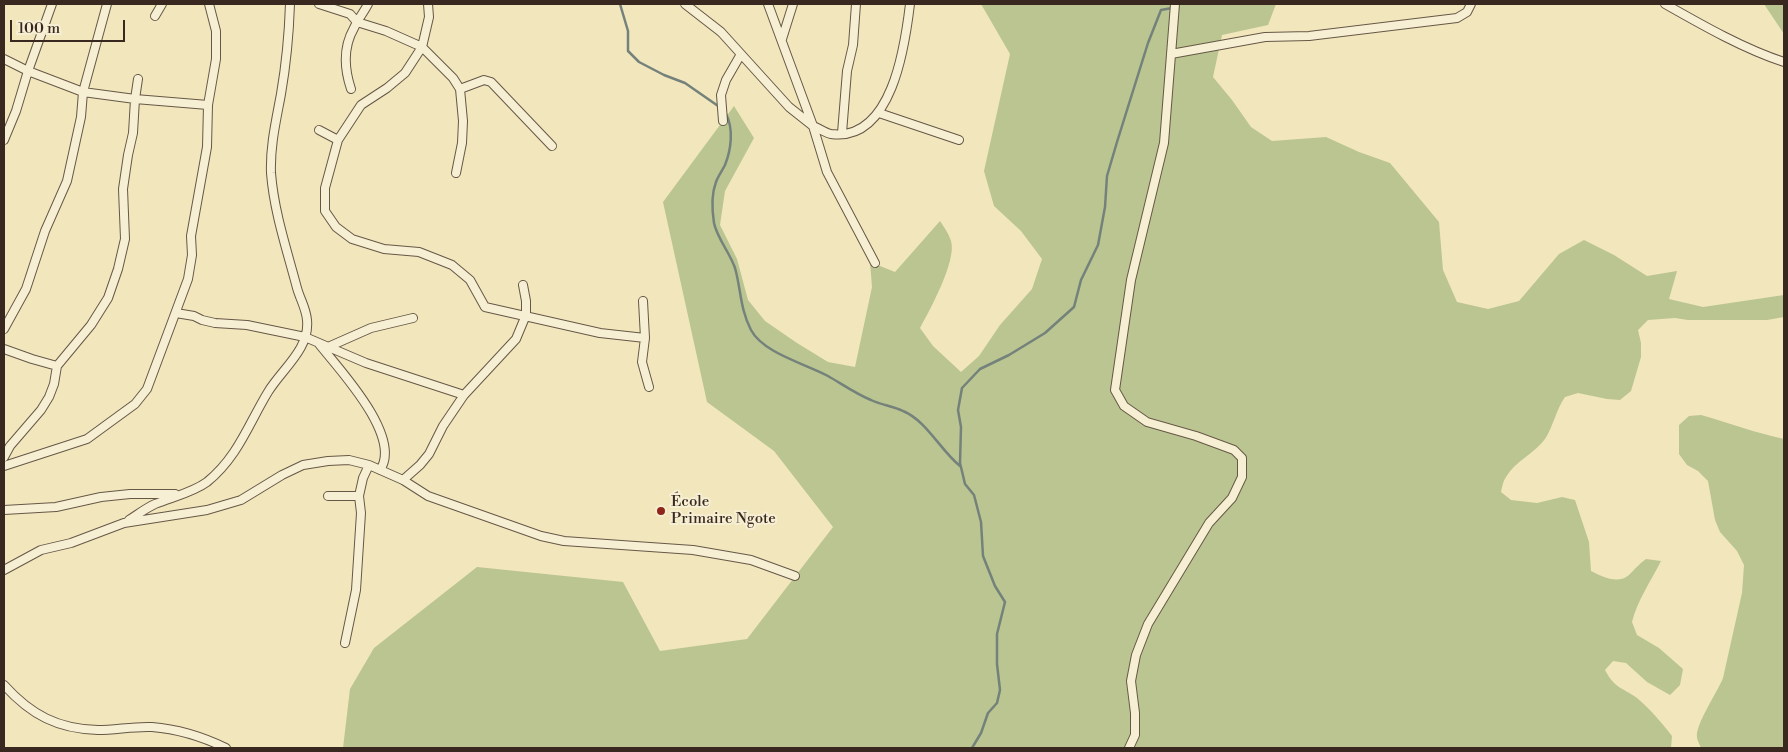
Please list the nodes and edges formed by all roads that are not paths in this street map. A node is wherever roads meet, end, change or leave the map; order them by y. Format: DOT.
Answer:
graph roads {
  1 [pos="52,4"];
  2 [pos="107,4"];
  3 [pos="162,4"];
  4 [pos="209,4"];
  5 [pos="290,4"];
  6 [pos="319,4"];
  7 [pos="368,4"];
  8 [pos="428,4"];
  9 [pos="685,4"];
  10 [pos="768,4"];
  11 [pos="793,4"];
  12 [pos="856,4"];
  13 [pos="910,4"];
  14 [pos="1175,4"];
  15 [pos="1471,4"];
  16 [pos="1665,4"];
  17 [pos="155,16"];
  18 [pos="357,22"];
  19 [pos="782,39"];
  20 [pos="422,48"];
  21 [pos="741,54"];
  22 [pos="1171,54"];
  23 [pos="4,59"];
  24 [pos="1784,62"];
  25 [pos="28,71"];
  26 [pos="138,79"];
  27 [pos="351,88"];
  28 [pos="460,89"];
  29 [pos="83,92"];
  30 [pos="135,99"];
  31 [pos="208,105"];
  32 [pos="878,113"];
  33 [pos="723,121"];
  34 [pos="813,126"];
  35 [pos="319,130"];
  36 [pos="842,133"];
  37 [pos="4,140"];
  38 [pos="338,140"];
  39 [pos="959,140"];
  40 [pos="552,146"];
  41 [pos="456,172"];
  42 [pos="875,263"];
  43 [pos="523,285"];
  44 [pos="643,301"];
  45 [pos="176,313"];
  46 [pos="526,315"];
  47 [pos="413,318"];
  48 [pos="4,329"];
  49 [pos="305,337"];
  50 [pos="645,338"];
  51 [pos="318,343"];
  52 [pos="328,347"];
  53 [pos="4,349"];
  54 [pos="57,366"];
  55 [pos="649,387"];
  56 [pos="464,394"];
  57 [pos="4,457"];
  58 [pos="369,465"];
  59 [pos="4,466"];
  60 [pos="380,470"];
  61 [pos="403,480"];
  62 [pos="183,494"];
  63 [pos="328,496"];
  64 [pos="359,496"];
  65 [pos="4,510"];
  66 [pos="124,523"];
  67 [pos="4,570"];
  68 [pos="795,576"];
  69 [pos="344,643"];
  70 [pos="4,686"];
  71 [pos="226,748"];
  72 [pos="1129,748"];
  1 -- 25 [label="street"];
  2 -- 29 [label="street"];
  3 -- 17 [label="street"];
  4 -- 31 [label="street"];
  5 -- 49 [label="street"];
  6 -- 18 [label="street"];
  7 -- 18 [label="street"];
  8 -- 20 [label="street"];
  9 -- 21 [label="street"];
  10 -- 19 [label="street"];
  11 -- 19 [label="street"];
  12 -- 36 [label="street"];
  13 -- 32 [label="street"];
  14 -- 22 [label="street"];
  15 -- 22 [label="street"];
  16 -- 24 [label="street"];
  18 -- 20 [label="street"];
  18 -- 27 [label="street"];
  19 -- 34 [label="street"];
  20 -- 28 [label="street"];
  20 -- 38 [label="street"];
  21 -- 33 [label="street"];
  21 -- 34 [label="street"];
  22 -- 72 [label="street"];
  23 -- 25 [label="street"];
  25 -- 29 [label="street"];
  25 -- 37 [label="street"];
  26 -- 30 [label="street"];
  28 -- 40 [label="street"];
  28 -- 41 [label="street"];
  29 -- 30 [label="street"];
  29 -- 48 [label="street"];
  30 -- 31 [label="street"];
  30 -- 54 [label="street"];
  31 -- 45 [label="street"];
  32 -- 36 [label="street"];
  32 -- 39 [label="street"];
  34 -- 36 [label="street"];
  34 -- 42 [label="street"];
  35 -- 38 [label="street"];
  38 -- 46 [label="street"];
  43 -- 46 [label="street"];
  44 -- 50 [label="street"];
  45 -- 49 [label="street"];
  45 -- 59 [label="street"];
  46 -- 50 [label="street"];
  46 -- 56 [label="street"];
  47 -- 52 [label="street"];
  49 -- 51 [label="street"];
  49 -- 62 [label="street"];
  50 -- 55 [label="street"];
  51 -- 52 [label="street"];
  51 -- 60 [label="street"];
  52 -- 56 [label="street"];
  53 -- 54 [label="street"];
  54 -- 57 [label="street"];
  56 -- 61 [label="street"];
  58 -- 60 [label="street"];
  58 -- 64 [label="street"];
  58 -- 66 [label="street"];
  60 -- 61 [label="street"];
  61 -- 68 [label="street"];
  62 -- 65 [label="street"];
  62 -- 66 [label="street"];
  63 -- 64 [label="street"];
  64 -- 69 [label="street"];
  66 -- 67 [label="street"];
  70 -- 71 [label="street"];
}
